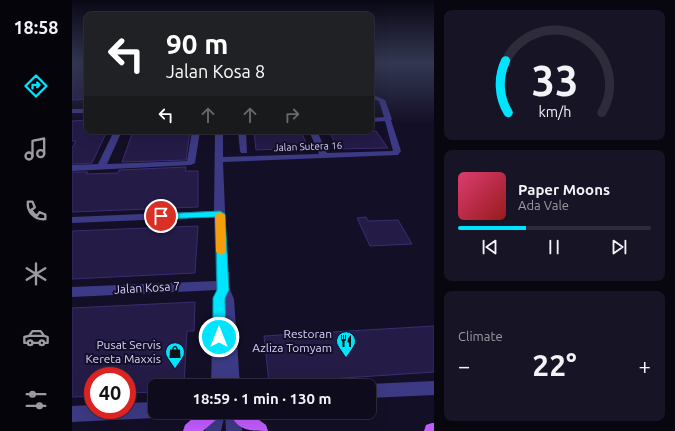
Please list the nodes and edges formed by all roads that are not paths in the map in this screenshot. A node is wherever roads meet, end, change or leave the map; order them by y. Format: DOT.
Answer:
graph roads {
  1 [pos="374,97"];
  2 [pos="84,110"];
  3 [pos="72,111"];
  4 [pos="389,119"];
  5 [pos="374,120"];
  6 [pos="117,134"];
  7 [pos="196,134"];
  8 [pos="218,134"];
  9 [pos="242,134"];
  10 [pos="314,134"];
  11 [pos="244,151"];
  12 [pos="324,156"];
  13 [pos="218,160"];
  14 [pos="101,167"];
  15 [pos="72,168"];
  16 [pos="220,214"];
  17 [pos="72,220"];
  18 [pos="222,287"];
  19 [pos="72,292"];
  20 [pos="219,379"];
  21 [pos="232,379"];
  22 [pos="434,388"];
  23 [pos="376,391"];
  24 [pos="148,410"];
  25 [pos="72,414"];
  26 [pos="204,419"];
  27 [pos="216,419"];
  28 [pos="233,419"];
  29 [pos="243,419"];
  30 [pos="191,431"];
  31 [pos="213,431"];
  32 [pos="234,431"];
  33 [pos="260,431"];
  1 -- 4 [label="street"];
  2 -- 3 [label="street"];
  4 -- 5 [label="street"];
  4 -- 12 [label="street, Jalan Sutera 16"];
  6 -- 14 [label="street"];
  7 -- 14 [label="street"];
  8 -- 13 [label="street"];
  9 -- 11 [label="street"];
  10 -- 12 [label="street"];
  12 -- 13 [label="street, Jalan Sutera 16"];
  13 -- 16 [label="street"];
  14 -- 15 [label="street"];
  16 -- 17 [label="street"];
  16 -- 18 [label="street"];
  18 -- 19 [label="street, Jalan Kosa 7"];
  18 -- 20 [label="street"];
  18 -- 21 [label="street"];
  22 -- 23 [label="street"];
  24 -- 25 [label="street"];
  26 -- 30 [label="main road"];
  27 -- 31 [label="street"];
  28 -- 32 [label="street"];
  29 -- 33 [label="main road"];
}
